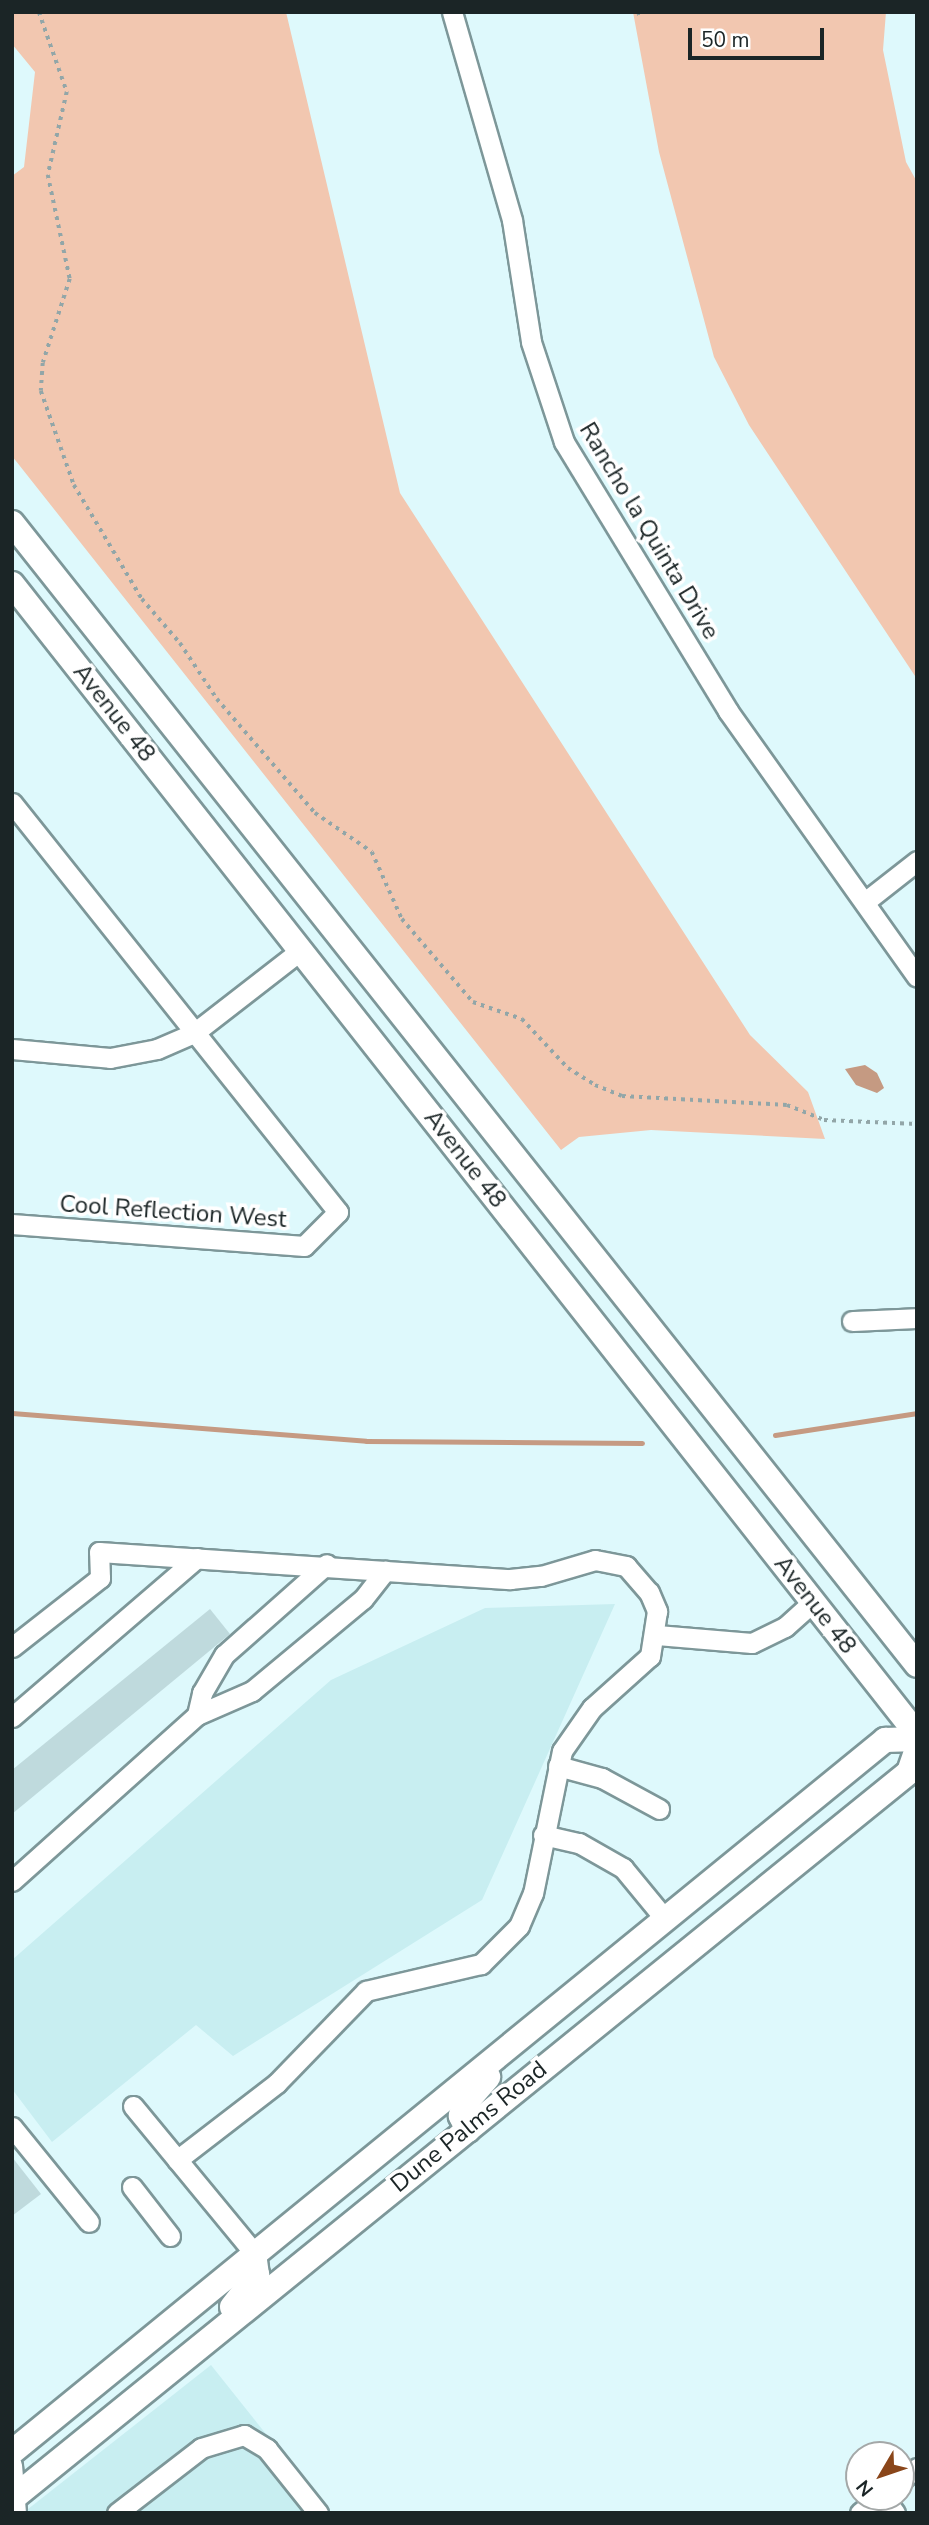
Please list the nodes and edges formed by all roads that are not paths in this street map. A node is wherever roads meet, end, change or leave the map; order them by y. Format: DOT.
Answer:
graph roads {
  1 [pos="452,12"];
  2 [pos="12,523"];
  3 [pos="12,584"];
  4 [pos="178,732"];
  5 [pos="13,805"];
  6 [pos="917,861"];
  7 [pos="866,901"];
  8 [pos="331,925"];
  9 [pos="301,950"];
  10 [pos="917,977"];
  11 [pos="194,1033"];
  12 [pos="12,1048"];
  13 [pos="12,1224"];
  14 [pos="917,1318"];
  15 [pos="852,1321"];
  16 [pos="197,1558"];
  17 [pos="327,1564"];
  18 [pos="385,1571"];
  19 [pos="813,1602"];
  20 [pos="657,1635"];
  21 [pos="12,1647"];
  22 [pos="917,1665"];
  23 [pos="197,1716"];
  24 [pos="12,1717"];
  25 [pos="917,1737"];
  26 [pos="917,1749"];
  27 [pos="558,1766"];
  28 [pos="659,1809"];
  29 [pos="543,1835"];
  30 [pos="12,1881"];
  31 [pos="665,1919"];
  32 [pos="605,2016"];
  33 [pos="522,2036"];
  34 [pos="133,2106"];
  35 [pos="12,2127"];
  36 [pos="468,2130"];
  37 [pos="177,2160"];
  38 [pos="132,2187"];
  39 [pos="89,2222"];
  40 [pos="170,2236"];
  41 [pos="254,2253"];
  42 [pos="206,2341"];
  43 [pos="12,2452"];
  44 [pos="12,2465"];
  45 [pos="14,2503"];
  46 [pos="117,2513"];
  47 [pos="318,2513"];
  1 -- 7 [label="street, Rancho la Quinta Drive"];
  2 -- 4 [label="main road, Avenue 48"];
  3 -- 4 [label="main road"];
  3 -- 9 [label="main road, Avenue 48"];
  4 -- 8 [label="main road, Avenue 48"];
  5 -- 11 [label="street, Cool Reflection West"];
  6 -- 7 [label="street"];
  7 -- 10 [label="street, Rancho la Quinta Drive"];
  8 -- 9 [label="main road"];
  8 -- 22 [label="main road, Avenue 48"];
  9 -- 11 [label="street"];
  9 -- 19 [label="main road, Avenue 48"];
  11 -- 12 [label="street"];
  11 -- 13 [label="street, Cool Reflection West"];
  14 -- 15 [label="street"];
  16 -- 17 [label="street"];
  16 -- 21 [label="street"];
  16 -- 24 [label="street"];
  17 -- 18 [label="street"];
  17 -- 23 [label="street"];
  18 -- 20 [label="street"];
  18 -- 23 [label="street"];
  19 -- 20 [label="street"];
  19 -- 25 [label="main road, Avenue 48"];
  20 -- 27 [label="street"];
  23 -- 30 [label="street"];
  25 -- 31 [label="main road, Dune Palms Road"];
  26 -- 32 [label="main road, Dune Palms Road"];
  27 -- 28 [label="street"];
  27 -- 29 [label="street"];
  29 -- 31 [label="street"];
  29 -- 37 [label="street"];
  31 -- 32 [label="main road"];
  31 -- 33 [label="main road, Dune Palms Road"];
  32 -- 36 [label="main road, Dune Palms Road"];
  33 -- 36 [label="main road"];
  33 -- 41 [label="main road, Dune Palms Road"];
  34 -- 37 [label="street"];
  35 -- 39 [label="street"];
  36 -- 42 [label="main road, Dune Palms Road"];
  37 -- 41 [label="street"];
  38 -- 40 [label="street"];
  41 -- 42 [label="main road"];
  41 -- 43 [label="main road, Dune Palms Road"];
  42 -- 45 [label="main road, Dune Palms Road"];
  44 -- 45 [label="street"];
  46 -- 47 [label="street"];
}
